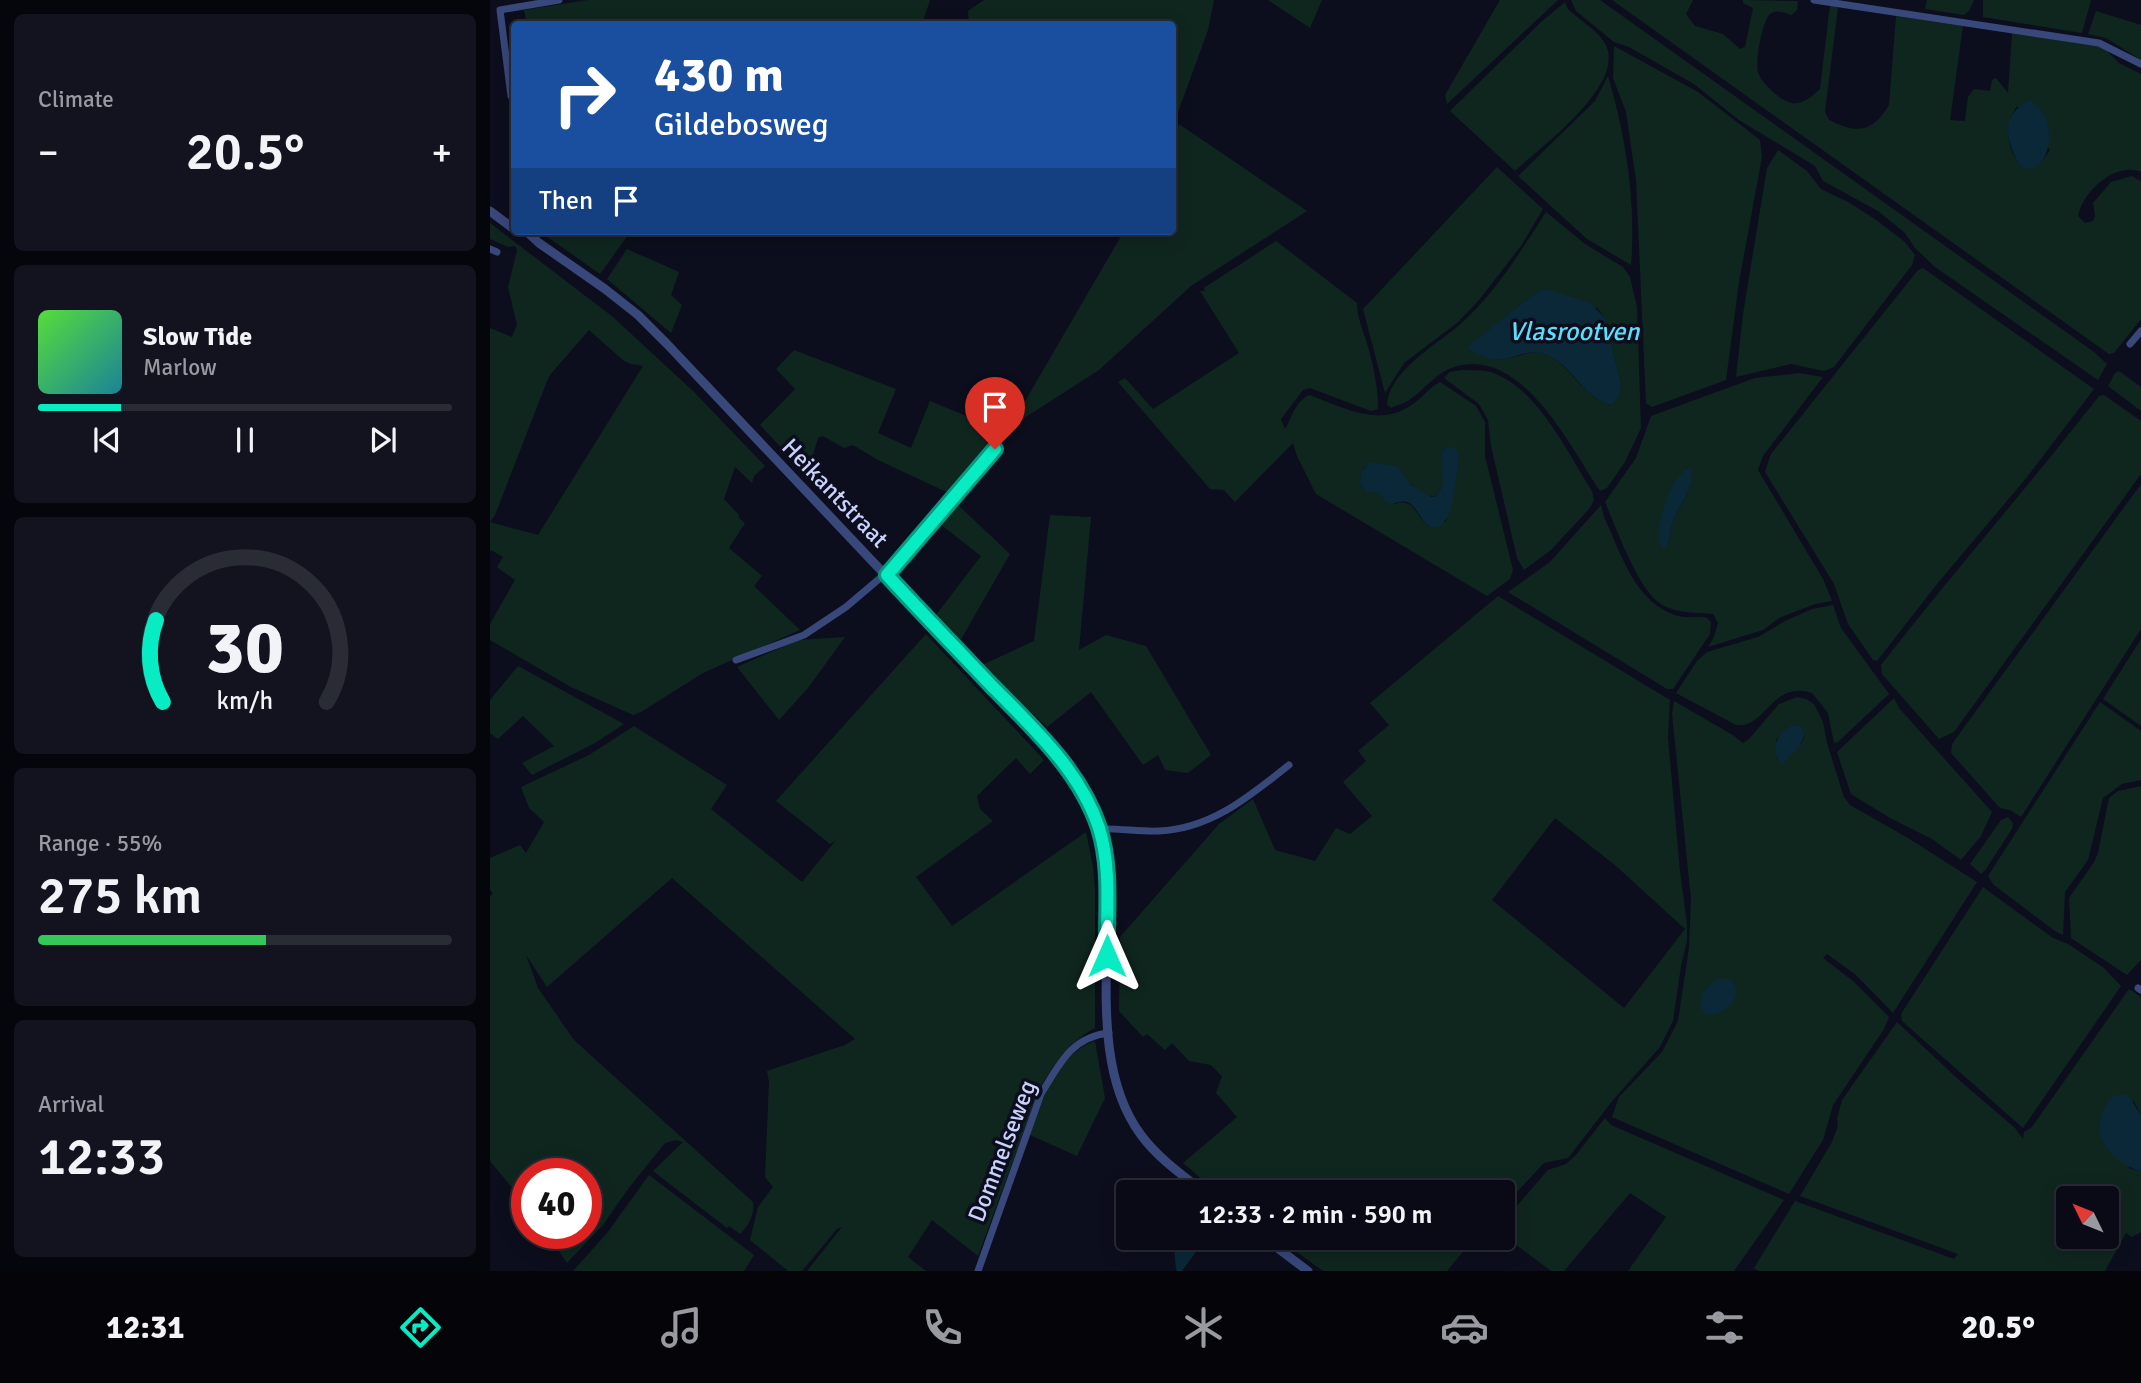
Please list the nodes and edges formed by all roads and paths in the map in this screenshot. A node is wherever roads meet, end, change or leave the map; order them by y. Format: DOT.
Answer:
graph roads {
  1 [pos="559,0"];
  2 [pos="1814,0"];
  3 [pos="512,4"];
  4 [pos="2141,64"];
  5 [pos="511,96"];
  6 [pos="490,209"];
  7 [pos="511,220"];
  8 [pos="511,226"];
  9 [pos="525,235"];
  10 [pos="530,235"];
  11 [pos="539,243"];
  12 [pos="2141,331"];
  13 [pos="2130,344"];
  14 [pos="995,449"];
  15 [pos="887,575"];
  16 [pos="736,660"];
  17 [pos="1289,765"];
  18 [pos="1099,829"];
  19 [pos="1109,1033"];
  20 [pos="1189,1180"];
  21 [pos="1280,1250"];
  22 [pos="978,1271"];
  23 [pos="1308,1271"];
  1 -- 3 [label="street"];
  2 -- 4 [label="street"];
  3 -- 5 [label="street"];
  6 -- 7 [label="street, Heikantstraat"];
  6 -- 8 [label="street, Heikantstraat"];
  9 -- 11 [label="street, Heikantstraat"];
  10 -- 11 [label="street, Heikantstraat"];
  11 -- 15 [label="street, Heikantstraat"];
  12 -- 13 [label="street"];
  14 -- 15 [label="street"];
  15 -- 16 [label="street"];
  15 -- 18 [label="street, Heikantstraat"];
  17 -- 18 [label="street"];
  18 -- 19 [label="street, Heikantstraat"];
  19 -- 20 [label="street, Heikantstraat"];
  19 -- 22 [label="street, Dommelseweg"];
  21 -- 23 [label="street"];
}
